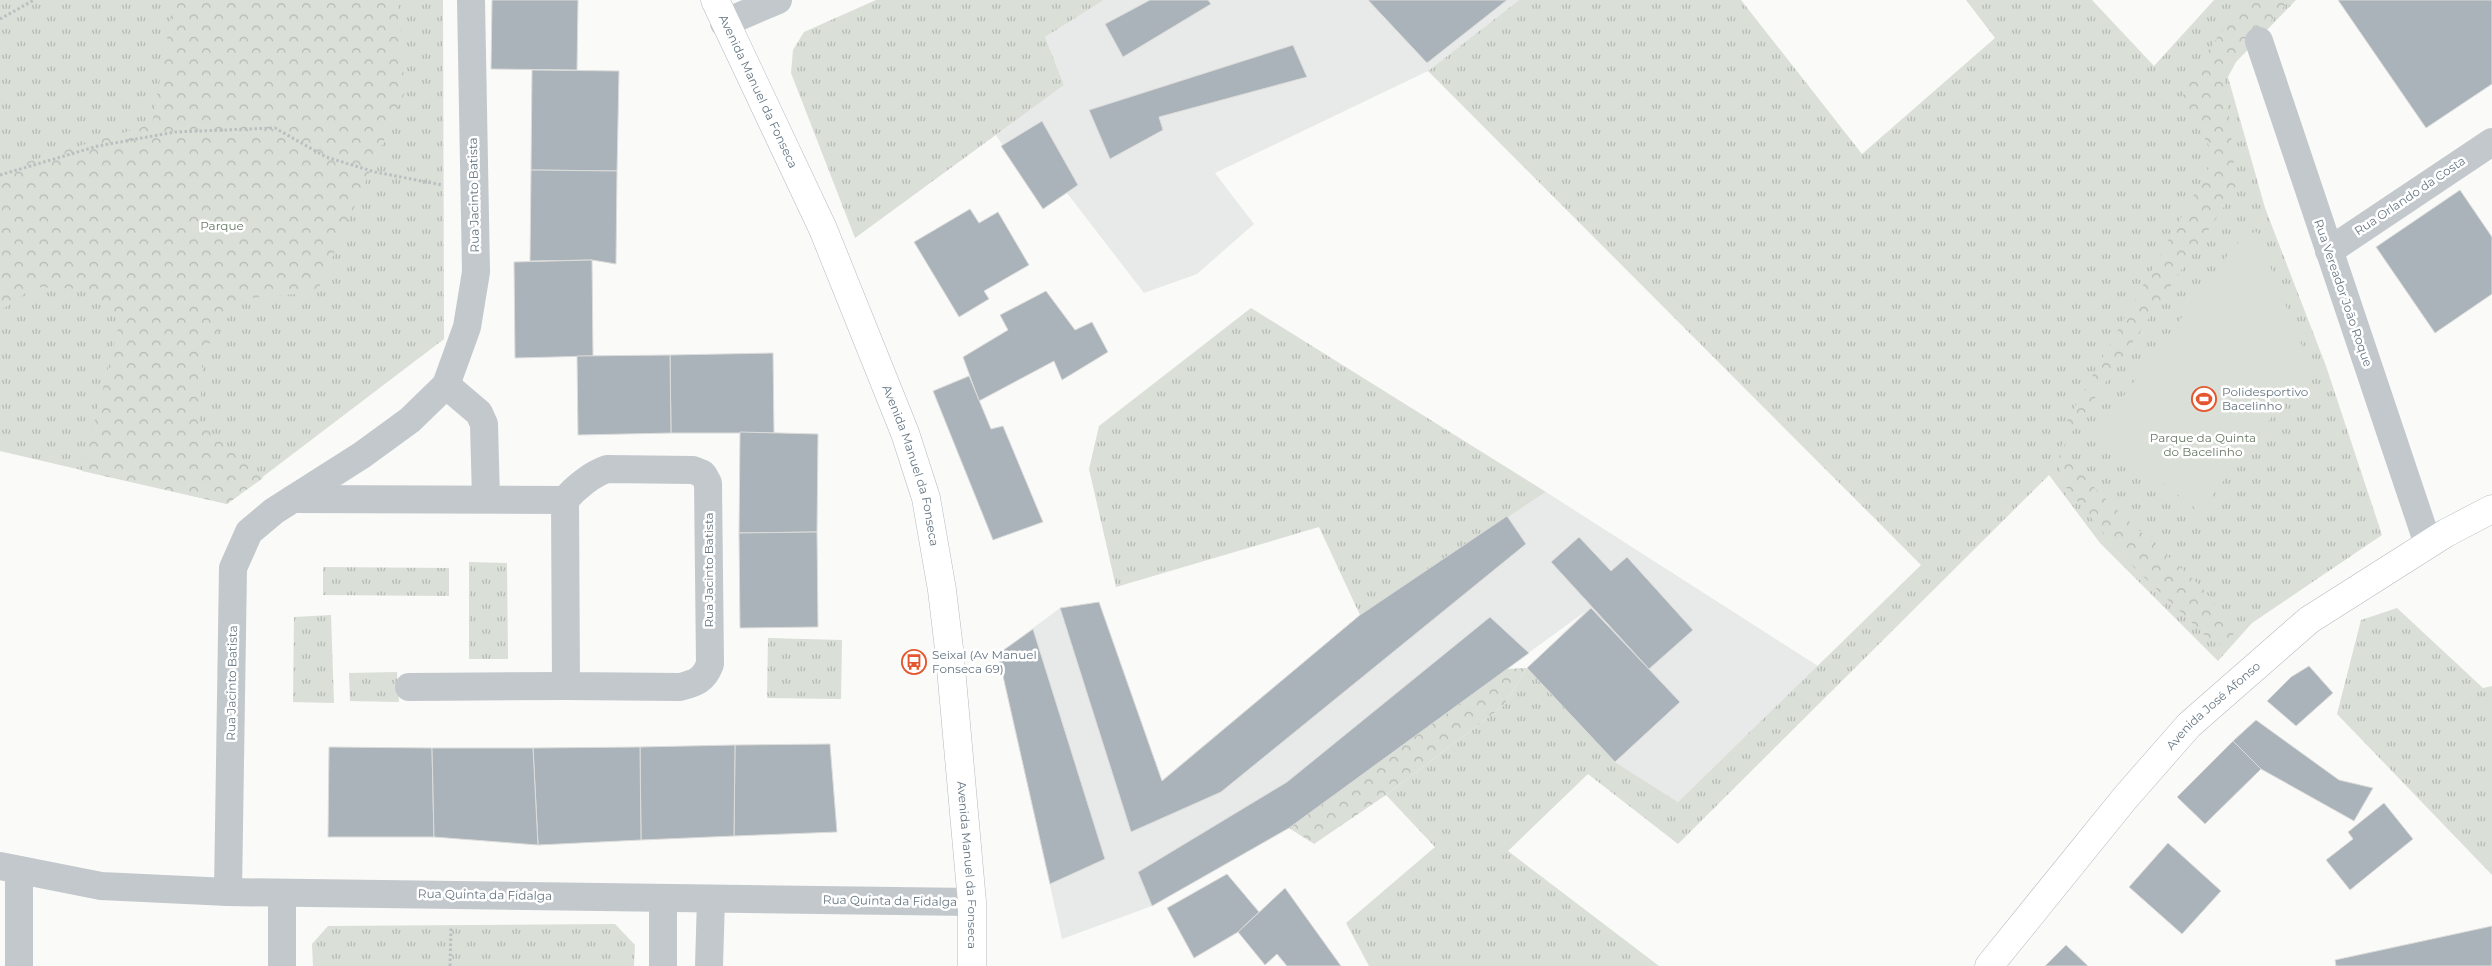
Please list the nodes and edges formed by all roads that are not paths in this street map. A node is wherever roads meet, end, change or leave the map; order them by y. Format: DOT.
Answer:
graph roads {
  1 [pos="471,0"];
  2 [pos="778,0"];
  3 [pos="719,11"];
  4 [pos="2259,41"];
  5 [pos="2492,142"];
  6 [pos="2329,251"];
  7 [pos="446,385"];
  8 [pos="293,499"];
  9 [pos="486,499"];
  10 [pos="565,500"];
  11 [pos="2492,509"];
  12 [pos="2428,544"];
  13 [pos="566,686"];
  14 [pos="409,687"];
  15 [pos="10,868"];
  16 [pos="228,892"];
  17 [pos="282,893"];
  18 [pos="663,898"];
  19 [pos="711,898"];
  20 [pos="972,902"];
  21 [pos="278,963"];
  22 [pos="19,966"];
  23 [pos="663,966"];
  24 [pos="709,966"];
  25 [pos="972,966"];
  26 [pos="1989,966"];
  1 -- 7 [label="street, Rua Jacinto Batista"];
  2 -- 3 [label="street"];
  3 -- 20 [label="street, Avenida Manuel da Fonseca"];
  4 -- 6 [label="street, Rua Vereador João Roque"];
  5 -- 6 [label="street, Rua Orlando da Costa"];
  6 -- 12 [label="street, Rua Vereador João Roque"];
  7 -- 8 [label="street, Rua Jacinto Batista"];
  7 -- 9 [label="street"];
  8 -- 9 [label="street"];
  8 -- 16 [label="street, Rua Jacinto Batista"];
  9 -- 10 [label="street"];
  10 -- 13 [label="street"];
  10 -- 13 [label="street, Rua Jacinto Batista"];
  11 -- 12 [label="street, Avenida José Afonso"];
  12 -- 26 [label="street, Avenida José Afonso"];
  13 -- 14 [label="street, Rua Jacinto Batista"];
  15 -- 16 [label="street, Rua Quinta da Fidalga"];
  15 -- 22 [label="street"];
  16 -- 17 [label="street, Rua Quinta da Fidalga"];
  17 -- 18 [label="street, Rua Quinta da Fidalga"];
  17 -- 21 [label="street"];
  18 -- 19 [label="street, Rua Quinta da Fidalga"];
  18 -- 23 [label="street"];
  19 -- 20 [label="street, Rua Quinta da Fidalga"];
  19 -- 24 [label="street"];
  20 -- 25 [label="street, Avenida Manuel da Fonseca"];
}
